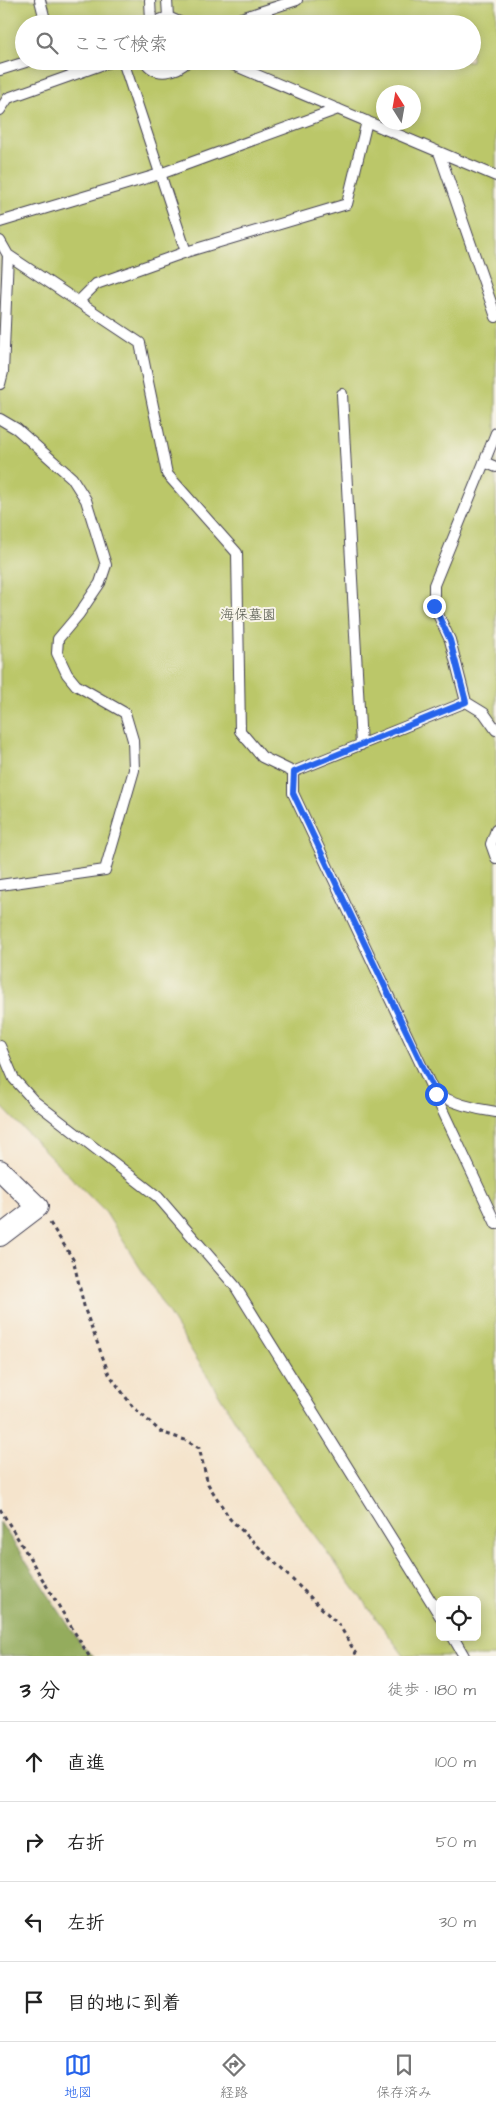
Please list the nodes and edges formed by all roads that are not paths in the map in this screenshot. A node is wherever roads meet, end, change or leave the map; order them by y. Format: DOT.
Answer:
graph roads {
  1 [pos="40,0"];
  2 [pos="150,0"];
  3 [pos="167,0"];
  4 [pos="297,0"];
  5 [pos="44,15"];
  6 [pos="150,15"];
  7 [pos="168,15"];
  8 [pos="251,15"];
  9 [pos="15,65"];
  10 [pos="0,70"];
  11 [pos="87,70"];
  12 [pos="126,70"];
  13 [pos="156,70"];
  14 [pos="177,70"];
  15 [pos="245,70"];
  16 [pos="338,109"];
  17 [pos="0,110"];
  18 [pos="367,121"];
  19 [pos="439,152"];
  20 [pos="160,174"];
  21 [pos="496,176"];
  22 [pos="0,222"];
  23 [pos="0,241"];
  24 [pos="186,252"];
  25 [pos="8,255"];
  26 [pos="78,302"];
  27 [pos="496,317"];
  28 [pos="0,384"];
  29 [pos="342,394"];
  30 [pos="0,420"];
  31 [pos="496,433"];
  32 [pos="484,462"];
  33 [pos="496,467"];
  34 [pos="466,702"];
  35 [pos="496,730"];
  36 [pos="361,745"];
  37 [pos="294,772"];
  38 [pos="496,830"];
  39 [pos="496,858"];
  40 [pos="0,885"];
  41 [pos="0,1046"];
  42 [pos="436,1094"];
  43 [pos="496,1112"];
  44 [pos="0,1170"];
  45 [pos="496,1224"];
  46 [pos="0,1236"];
  47 [pos="436,1610"];
  48 [pos="455,1641"];
  49 [pos="464,1656"];
  1 -- 5 [label="lane"];
  2 -- 6 [label="lane"];
  3 -- 7 [label="lane"];
  4 -- 8 [label="lane"];
  9 -- 10 [label="lane"];
  11 -- 17 [label="lane"];
  12 -- 20 [label="lane"];
  13 -- 14 [label="lane"];
  15 -- 16 [label="lane"];
  16 -- 18 [label="lane"];
  16 -- 20 [label="lane"];
  18 -- 19 [label="lane"];
  18 -- 24 [label="lane"];
  19 -- 21 [label="lane"];
  19 -- 27 [label="lane"];
  20 -- 22 [label="lane"];
  20 -- 24 [label="lane"];
  23 -- 25 [label="lane"];
  24 -- 26 [label="lane"];
  25 -- 26 [label="lane"];
  25 -- 28 [label="lane"];
  26 -- 37 [label="lane"];
  29 -- 36 [label="lane"];
  30 -- 40 [label="lane"];
  31 -- 32 [label="lane"];
  32 -- 33 [label="lane"];
  32 -- 34 [label="lane"];
  34 -- 35 [label="lane"];
  34 -- 36 [label="lane"];
  36 -- 37 [label="lane"];
  37 -- 42 [label="lane"];
  38 -- 39 [label="lane"];
  41 -- 47 [label="lane"];
  42 -- 43 [label="lane"];
  42 -- 45 [label="lane"];
  44 -- 46 [label="street"];
  48 -- 49 [label="lane"];
}
